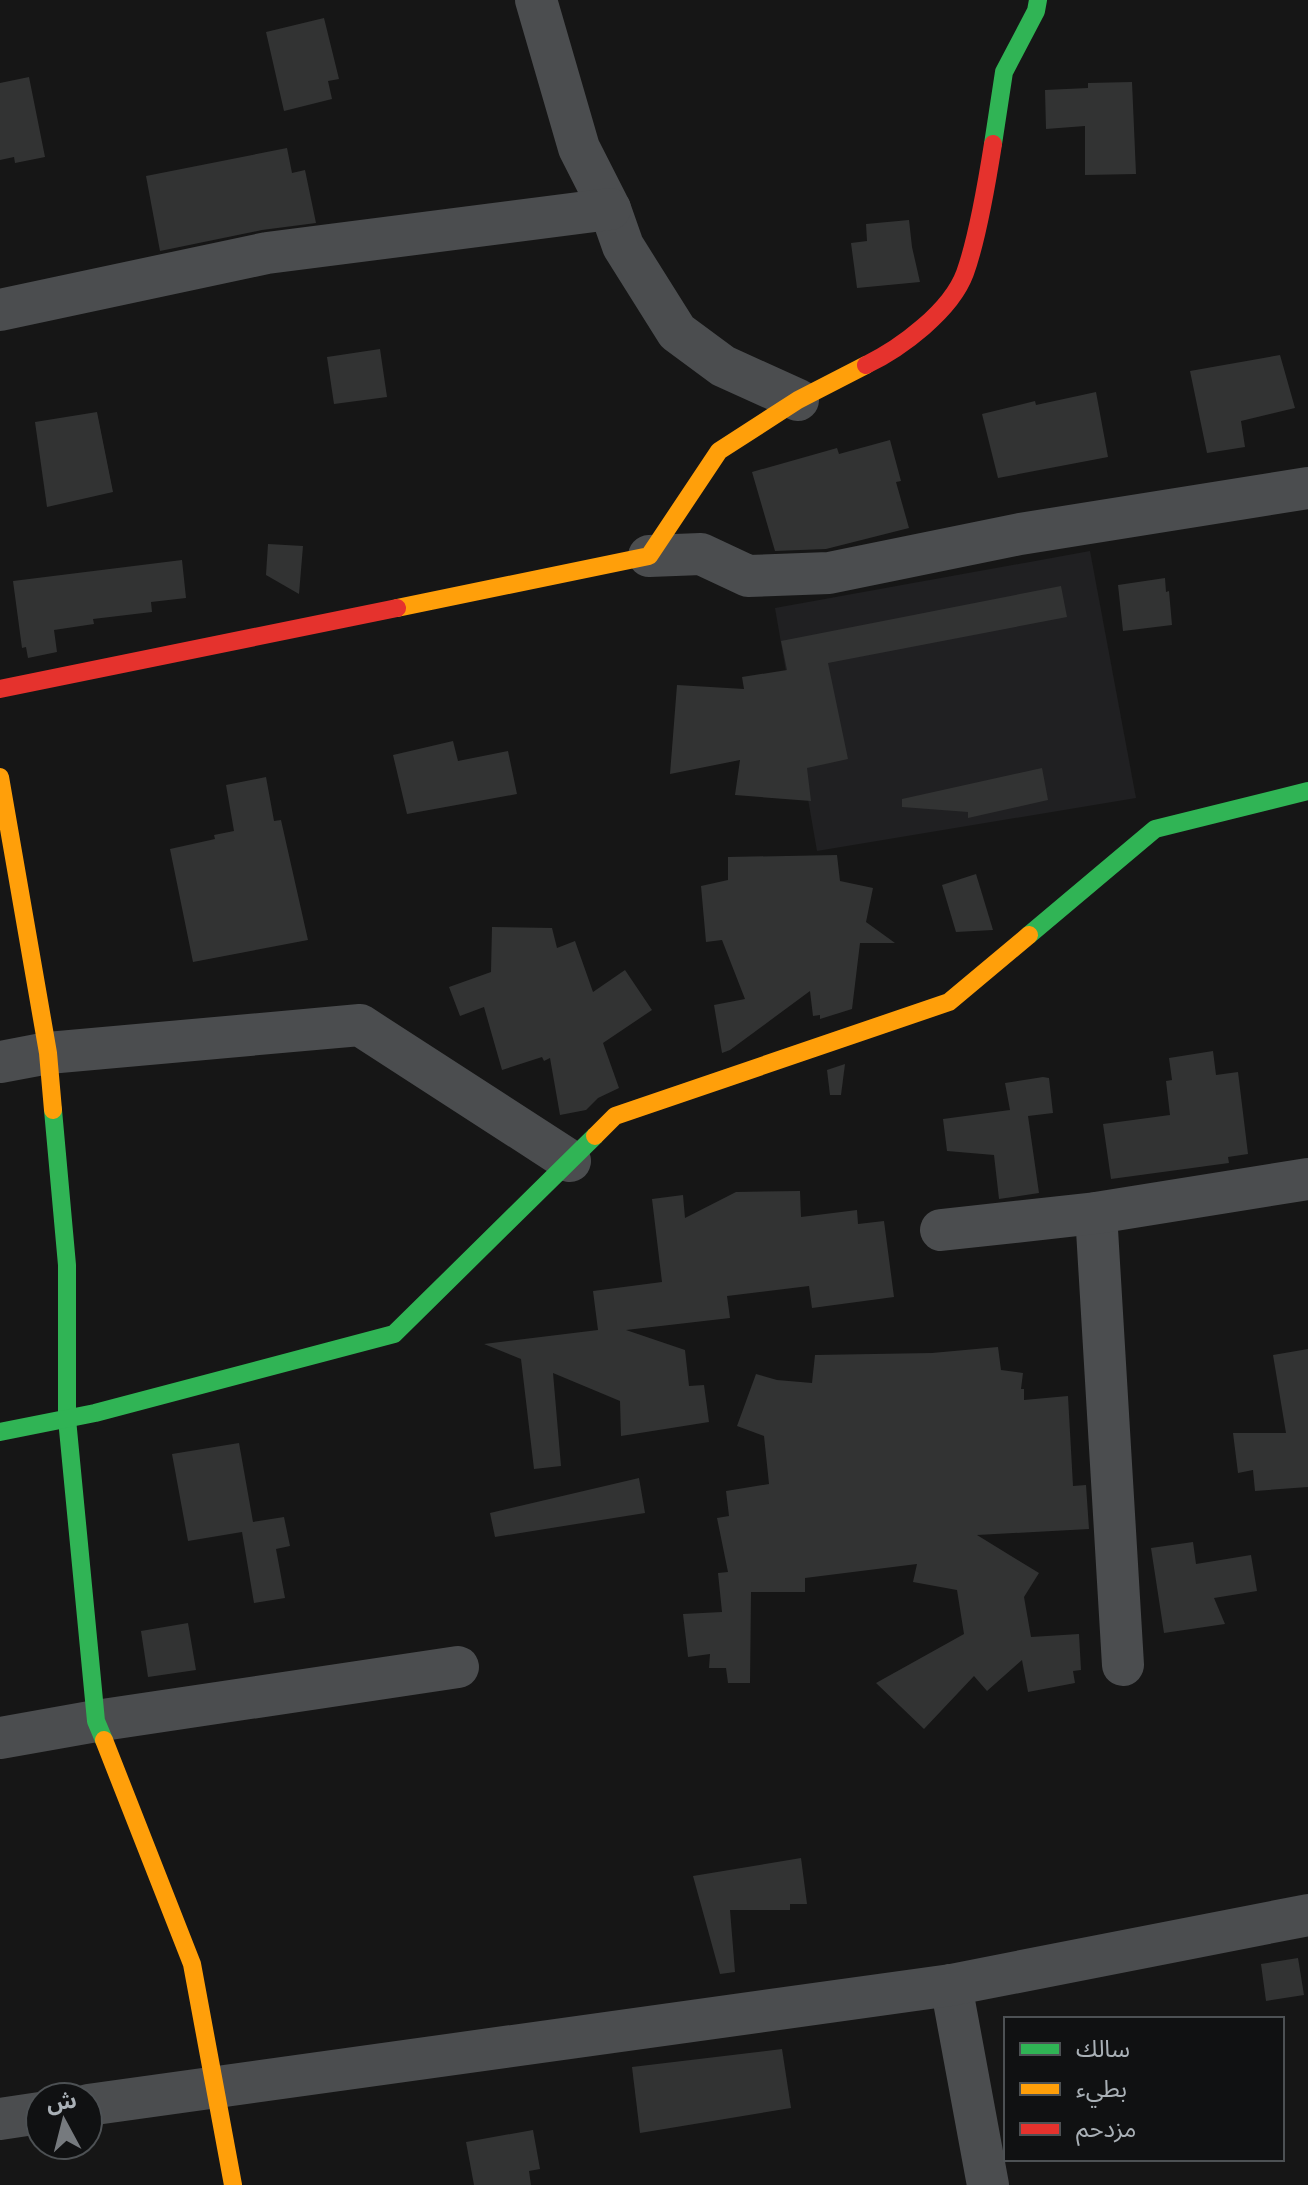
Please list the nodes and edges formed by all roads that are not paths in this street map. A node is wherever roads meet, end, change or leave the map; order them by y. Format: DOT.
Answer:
graph roads {
  1 [pos="536,0"];
  2 [pos="1038,0"];
  3 [pos="610,209"];
  4 [pos="0,310"];
  5 [pos="798,400"];
  6 [pos="1308,488"];
  7 [pos="649,556"];
  8 [pos="0,689"];
  9 [pos="0,777"];
  10 [pos="1308,791"];
  11 [pos="48,1053"];
  12 [pos="0,1062"];
  13 [pos="570,1161"];
  14 [pos="1308,1179"];
  15 [pos="1096,1213"];
  16 [pos="941,1230"];
  17 [pos="67,1419"];
  18 [pos="0,1432"];
  19 [pos="1123,1665"];
  20 [pos="458,1667"];
  21 [pos="96,1721"];
  22 [pos="0,1738"];
  23 [pos="1308,1915"];
  24 [pos="951,1985"];
  25 [pos="214,2086"];
  26 [pos="104,2103"];
  27 [pos="24,2115"];
  28 [pos="0,2119"];
  29 [pos="233,2185"];
  30 [pos="988,2185"];
  1 -- 3 [label="street"];
  2 -- 5 [label="street"];
  3 -- 4 [label="street"];
  3 -- 5 [label="street"];
  5 -- 7 [label="street"];
  6 -- 7 [label="street"];
  7 -- 8 [label="street"];
  9 -- 11 [label="street"];
  10 -- 13 [label="street"];
  11 -- 12 [label="street"];
  11 -- 13 [label="street"];
  11 -- 17 [label="street"];
  13 -- 17 [label="street"];
  14 -- 15 [label="street"];
  15 -- 16 [label="street"];
  15 -- 19 [label="street"];
  17 -- 18 [label="street"];
  17 -- 21 [label="street"];
  20 -- 21 [label="street"];
  21 -- 22 [label="street"];
  21 -- 25 [label="street"];
  23 -- 24 [label="street"];
  24 -- 25 [label="street"];
  24 -- 30 [label="street"];
  25 -- 26 [label="street"];
  25 -- 29 [label="street"];
  27 -- 28 [label="street"];
}
